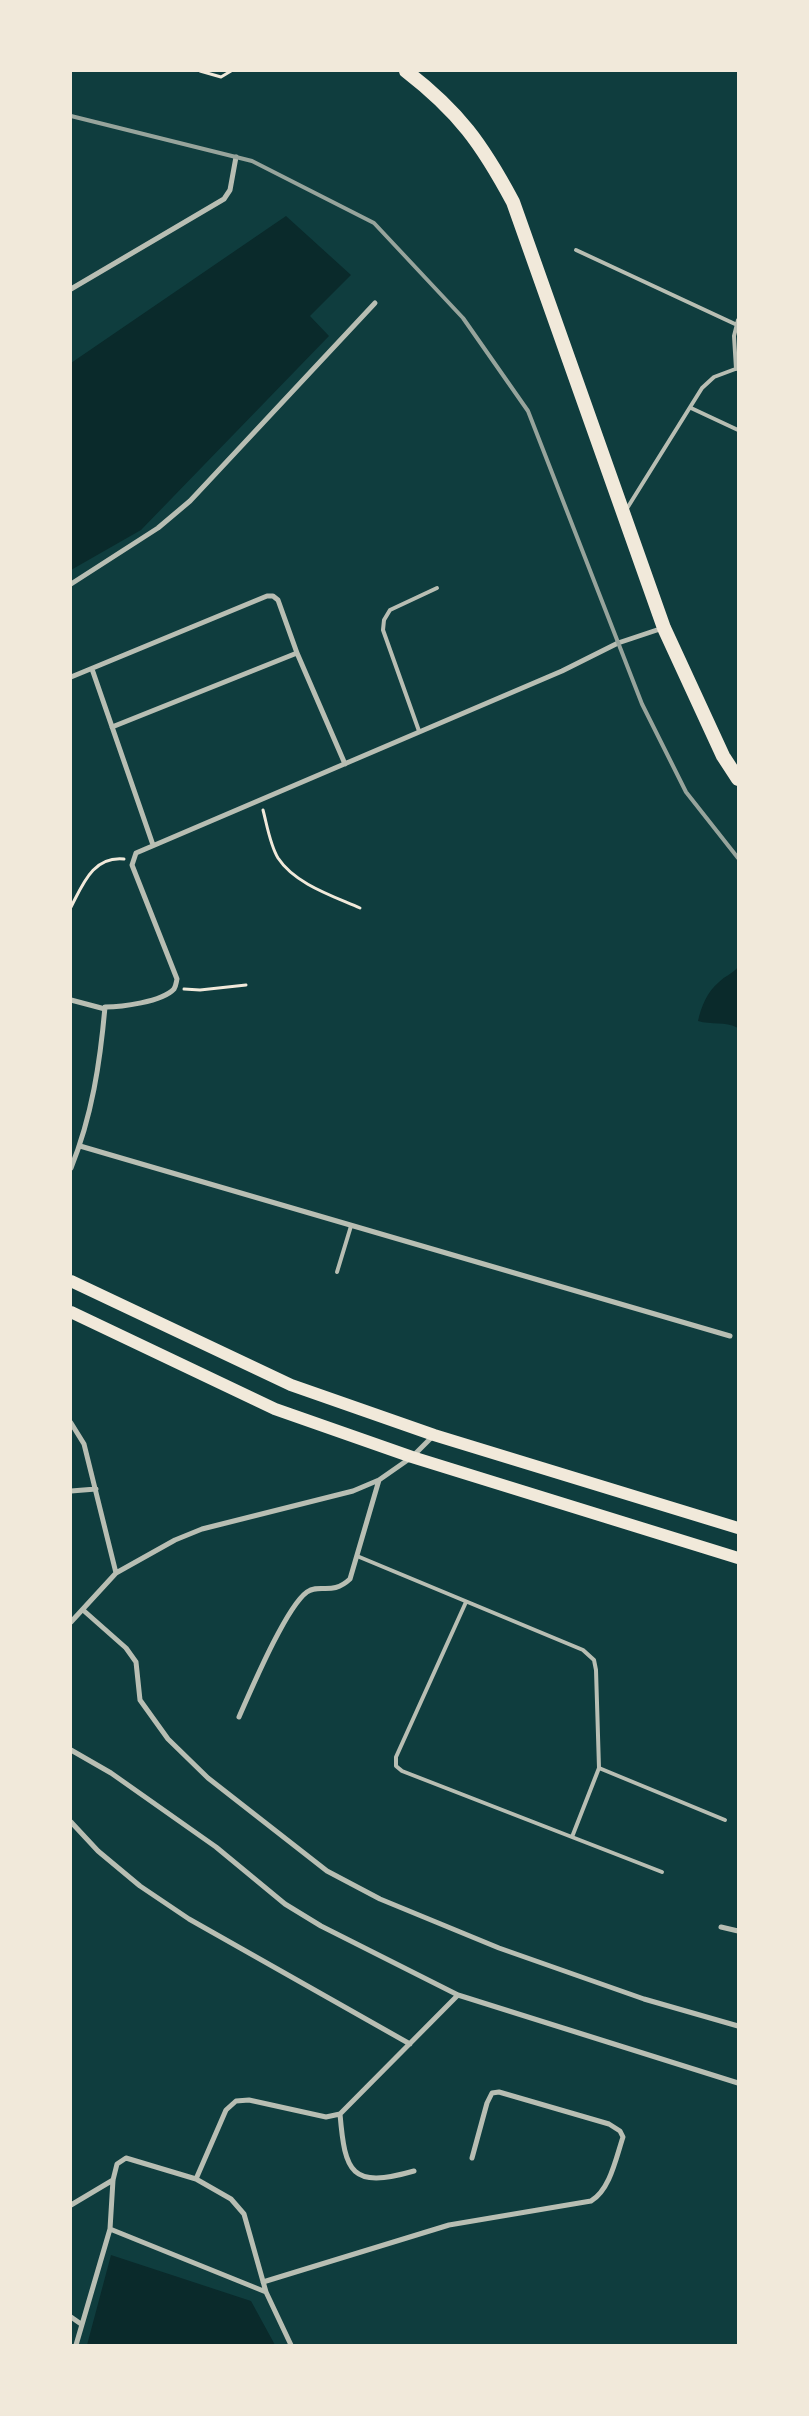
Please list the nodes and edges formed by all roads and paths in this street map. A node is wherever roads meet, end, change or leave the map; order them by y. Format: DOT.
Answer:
graph roads {
  1 [pos="200,71"];
  2 [pos="231,71"];
  3 [pos="406,71"];
  4 [pos="236,157"];
  5 [pos="576,250"];
  6 [pos="71,289"];
  7 [pos="375,303"];
  8 [pos="738,320"];
  9 [pos="736,324"];
  10 [pos="737,368"];
  11 [pos="691,408"];
  12 [pos="738,430"];
  13 [pos="623,515"];
  14 [pos="71,584"];
  15 [pos="437,588"];
  16 [pos="664,628"];
  17 [pos="297,653"];
  18 [pos="92,669"];
  19 [pos="71,677"];
  20 [pos="112,727"];
  21 [pos="420,730"];
  22 [pos="345,764"];
  23 [pos="738,779"];
  24 [pos="260,800"];
  25 [pos="153,845"];
  26 [pos="132,860"];
  27 [pos="71,906"];
  28 [pos="360,908"];
  29 [pos="246,985"];
  30 [pos="176,988"];
  31 [pos="71,1000"];
  32 [pos="105,1008"];
  33 [pos="80,1146"];
  34 [pos="71,1168"];
  35 [pos="351,1226"];
  36 [pos="337,1272"];
  37 [pos="71,1281"];
  38 [pos="71,1312"];
  39 [pos="730,1336"];
  40 [pos="71,1423"];
  41 [pos="434,1435"];
  42 [pos="412,1457"];
  43 [pos="379,1480"];
  44 [pos="96,1489"];
  45 [pos="71,1491"];
  46 [pos="738,1528"];
  47 [pos="357,1556"];
  48 [pos="738,1558"];
  49 [pos="116,1573"];
  50 [pos="466,1602"];
  51 [pos="83,1610"];
  52 [pos="71,1622"];
  53 [pos="239,1717"];
  54 [pos="71,1750"];
  55 [pos="599,1768"];
  56 [pos="725,1820"];
  57 [pos="71,1822"];
  58 [pos="572,1837"];
  59 [pos="662,1872"];
  60 [pos="721,1927"];
  61 [pos="738,1931"];
  62 [pos="458,1995"];
  63 [pos="738,2026"];
  64 [pos="410,2044"];
  65 [pos="738,2083"];
  66 [pos="340,2114"];
  67 [pos="472,2158"];
  68 [pos="414,2171"];
  69 [pos="196,2179"];
  70 [pos="113,2180"];
  71 [pos="71,2205"];
  72 [pos="110,2229"];
  73 [pos="262,2282"];
  74 [pos="266,2292"];
  75 [pos="71,2317"];
  76 [pos="81,2324"];
  77 [pos="76,2345"];
  78 [pos="290,2345"];
  1 -- 2 [label="path"];
  3 -- 13 [label="highway"];
  4 -- 6 [label="street"];
  5 -- 9 [label="lane"];
  7 -- 14 [label="street"];
  8 -- 9 [label="lane"];
  9 -- 10 [label="lane"];
  10 -- 11 [label="lane"];
  11 -- 12 [label="lane"];
  11 -- 13 [label="lane"];
  13 -- 16 [label="highway"];
  15 -- 21 [label="lane"];
  16 -- 21 [label="street"];
  16 -- 23 [label="highway"];
  17 -- 18 [label="street"];
  17 -- 20 [label="street"];
  17 -- 22 [label="street"];
  18 -- 19 [label="street"];
  18 -- 20 [label="street"];
  20 -- 25 [label="street"];
  21 -- 22 [label="street"];
  22 -- 24 [label="street"];
  24 -- 25 [label="street"];
  24 -- 28 [label="path"];
  25 -- 26 [label="street"];
  26 -- 27 [label="path"];
  26 -- 30 [label="street"];
  29 -- 30 [label="path"];
  30 -- 32 [label="street"];
  31 -- 32 [label="street"];
  32 -- 33 [label="street"];
  33 -- 34 [label="street"];
  33 -- 35 [label="street"];
  35 -- 36 [label="lane"];
  35 -- 39 [label="street"];
  37 -- 41 [label="main road"];
  38 -- 42 [label="main road"];
  40 -- 44 [label="street"];
  41 -- 42 [label="street"];
  41 -- 46 [label="main road"];
  42 -- 43 [label="street"];
  42 -- 48 [label="main road"];
  43 -- 47 [label="street"];
  43 -- 49 [label="street"];
  44 -- 45 [label="street"];
  44 -- 49 [label="street"];
  47 -- 50 [label="lane"];
  47 -- 53 [label="street"];
  49 -- 51 [label="street"];
  50 -- 55 [label="lane"];
  50 -- 58 [label="lane"];
  51 -- 52 [label="street"];
  51 -- 63 [label="street"];
  54 -- 62 [label="street"];
  55 -- 56 [label="lane"];
  55 -- 58 [label="lane"];
  57 -- 64 [label="street"];
  58 -- 59 [label="lane"];
  60 -- 61 [label="street"];
  62 -- 64 [label="street"];
  62 -- 65 [label="street"];
  64 -- 66 [label="street"];
  66 -- 68 [label="street"];
  66 -- 69 [label="street"];
  67 -- 73 [label="street"];
  69 -- 70 [label="street"];
  69 -- 73 [label="street"];
  70 -- 71 [label="street"];
  70 -- 72 [label="street"];
  72 -- 74 [label="street"];
  72 -- 76 [label="street"];
  73 -- 74 [label="street"];
  74 -- 78 [label="street"];
  75 -- 76 [label="street"];
  76 -- 77 [label="street"];
}
